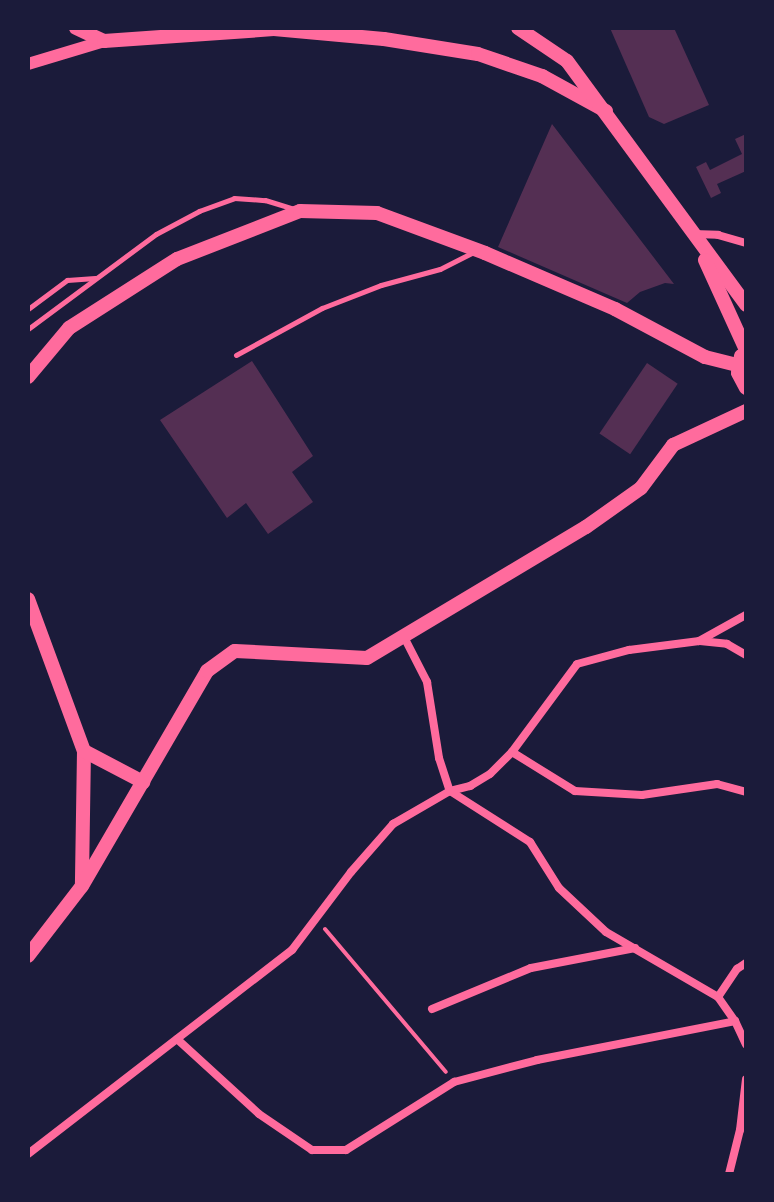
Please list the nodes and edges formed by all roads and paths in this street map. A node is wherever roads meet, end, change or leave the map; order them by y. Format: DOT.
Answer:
graph roads {
  1 [pos="76,28"];
  2 [pos="518,28"];
  3 [pos="104,41"];
  4 [pos="28,64"];
  5 [pos="606,111"];
  6 [pos="300,211"];
  7 [pos="692,234"];
  8 [pos="746,243"];
  9 [pos="477,250"];
  10 [pos="96,278"];
  11 [pos="746,305"];
  12 [pos="28,309"];
  13 [pos="28,329"];
  14 [pos="746,350"];
  15 [pos="236,355"];
  16 [pos="738,365"];
  17 [pos="28,377"];
  18 [pos="746,388"];
  19 [pos="746,411"];
  20 [pos="28,599"];
  21 [pos="746,615"];
  22 [pos="403,635"];
  23 [pos="699,641"];
  24 [pos="746,655"];
  25 [pos="84,751"];
  26 [pos="512,752"];
  27 [pos="143,782"];
  28 [pos="450,791"];
  29 [pos="746,792"];
  30 [pos="82,886"];
  31 [pos="316,918"];
  32 [pos="635,948"];
  33 [pos="28,956"];
  34 [pos="746,963"];
  35 [pos="718,997"];
  36 [pos="432,1009"];
  37 [pos="735,1021"];
  38 [pos="177,1039"];
  39 [pos="745,1040"];
  40 [pos="746,1079"];
  41 [pos="454,1082"];
  42 [pos="28,1154"];
  43 [pos="729,1174"];
  1 -- 3 [label="main road"];
  2 -- 5 [label="main road"];
  3 -- 4 [label="street"];
  3 -- 5 [label="main road"];
  5 -- 7 [label="main road"];
  6 -- 9 [label="main road"];
  6 -- 10 [label="lane"];
  6 -- 17 [label="main road"];
  7 -- 8 [label="street"];
  7 -- 11 [label="main road"];
  7 -- 14 [label="main road"];
  9 -- 15 [label="lane"];
  9 -- 16 [label="main road"];
  10 -- 12 [label="lane"];
  10 -- 13 [label="lane"];
  14 -- 16 [label="main road"];
  16 -- 18 [label="main road"];
  19 -- 22 [label="main road"];
  20 -- 25 [label="main road"];
  21 -- 23 [label="street"];
  22 -- 27 [label="main road"];
  22 -- 28 [label="street"];
  23 -- 24 [label="street"];
  23 -- 26 [label="street"];
  25 -- 27 [label="main road"];
  25 -- 30 [label="main road"];
  26 -- 28 [label="street"];
  26 -- 29 [label="street"];
  27 -- 30 [label="main road"];
  28 -- 31 [label="street"];
  28 -- 32 [label="street"];
  30 -- 33 [label="main road"];
  31 -- 38 [label="street"];
  31 -- 41 [label="path"];
  32 -- 35 [label="street"];
  32 -- 36 [label="street"];
  34 -- 35 [label="street"];
  35 -- 37 [label="street"];
  37 -- 39 [label="street"];
  37 -- 41 [label="street"];
  38 -- 41 [label="street"];
  38 -- 42 [label="street"];
  40 -- 43 [label="street"];
}
